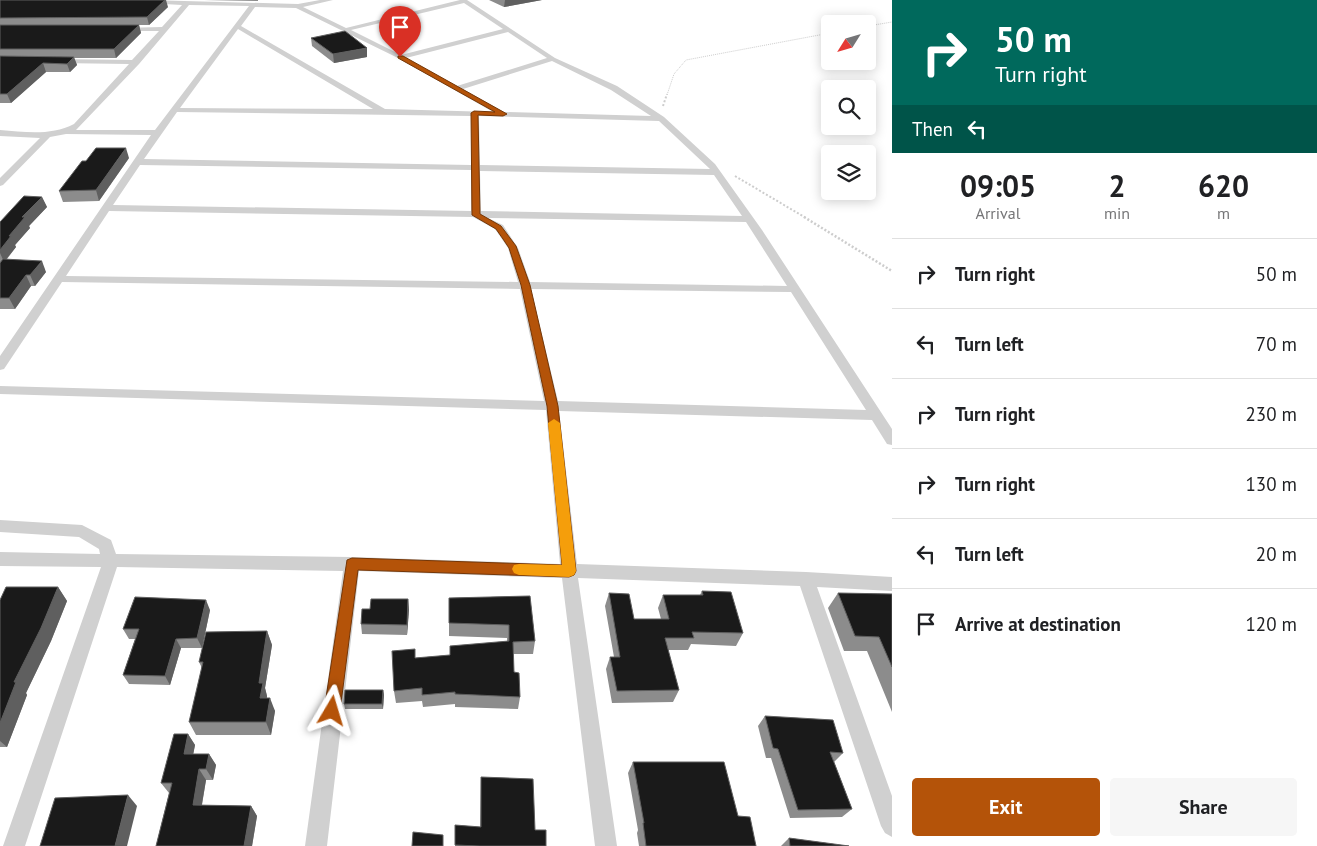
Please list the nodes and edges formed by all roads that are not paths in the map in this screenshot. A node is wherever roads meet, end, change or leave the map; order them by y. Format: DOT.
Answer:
graph roads {
  1 [pos="288,0"];
  2 [pos="330,0"];
  3 [pos="464,0"];
  4 [pos="138,2"];
  5 [pos="187,3"];
  6 [pos="253,5"];
  7 [pos="298,6"];
  8 [pos="237,26"];
  9 [pos="119,29"];
  10 [pos="164,29"];
  11 [pos="348,30"];
  12 [pos="509,30"];
  13 [pos="400,57"];
  14 [pos="553,58"];
  15 [pos="47,61"];
  16 [pos="136,62"];
  17 [pos="457,88"];
  18 [pos="174,110"];
  19 [pos="384,111"];
  20 [pos="474,113"];
  21 [pos="503,114"];
  22 [pos="660,119"];
  23 [pos="68,132"];
  24 [pos="0,133"];
  25 [pos="158,133"];
  26 [pos="47,135"];
  27 [pos="138,162"];
  28 [pos="474,168"];
  29 [pos="714,169"];
  30 [pos="0,183"];
  31 [pos="106,208"];
  32 [pos="476,215"];
  33 [pos="749,219"];
  34 [pos="59,279"];
  35 [pos="525,285"];
  36 [pos="794,289"];
  37 [pos="0,366"];
  38 [pos="0,390"];
  39 [pos="552,406"];
  40 [pos="876,414"];
  41 [pos="892,440"];
  42 [pos="0,526"];
  43 [pos="0,559"];
  44 [pos="111,561"];
  45 [pos="352,564"];
  46 [pos="569,571"];
  47 [pos="806,579"];
  48 [pos="892,584"];
  49 [pos="892,826"];
  50 [pos="14,846"];
  51 [pos="316,846"];
  52 [pos="606,846"];
  1 -- 7 [label="street"];
  2 -- 7 [label="street"];
  3 -- 11 [label="street"];
  3 -- 12 [label="street"];
  4 -- 5 [label="street"];
  5 -- 6 [label="street"];
  5 -- 10 [label="street"];
  6 -- 7 [label="street"];
  6 -- 8 [label="street"];
  7 -- 11 [label="street"];
  8 -- 18 [label="street"];
  8 -- 19 [label="street"];
  9 -- 10 [label="street"];
  10 -- 16 [label="street"];
  11 -- 13 [label="street"];
  12 -- 13 [label="street"];
  12 -- 14 [label="street"];
  13 -- 17 [label="street"];
  14 -- 17 [label="street"];
  14 -- 22 [label="street"];
  15 -- 16 [label="street"];
  16 -- 23 [label="street"];
  17 -- 21 [label="street"];
  18 -- 19 [label="street"];
  18 -- 25 [label="street"];
  19 -- 20 [label="street"];
  20 -- 21 [label="street"];
  20 -- 28 [label="street"];
  21 -- 22 [label="street"];
  22 -- 29 [label="street"];
  23 -- 25 [label="street"];
  23 -- 26 [label="street"];
  24 -- 26 [label="street"];
  25 -- 27 [label="street"];
  26 -- 30 [label="street"];
  27 -- 28 [label="street"];
  27 -- 31 [label="street"];
  28 -- 29 [label="street"];
  28 -- 32 [label="street"];
  29 -- 33 [label="street"];
  31 -- 32 [label="street"];
  31 -- 34 [label="street"];
  32 -- 33 [label="street"];
  32 -- 35 [label="street"];
  33 -- 36 [label="street"];
  34 -- 35 [label="street"];
  34 -- 37 [label="street"];
  35 -- 36 [label="street"];
  35 -- 39 [label="street"];
  36 -- 40 [label="street"];
  38 -- 39 [label="street"];
  39 -- 40 [label="street"];
  39 -- 46 [label="street"];
  40 -- 41 [label="street"];
  42 -- 44 [label="street"];
  43 -- 44 [label="street"];
  44 -- 45 [label="street"];
  44 -- 50 [label="street"];
  45 -- 46 [label="street"];
  45 -- 51 [label="street"];
  46 -- 47 [label="street"];
  46 -- 52 [label="street"];
  47 -- 48 [label="street"];
  47 -- 49 [label="street"];
}
